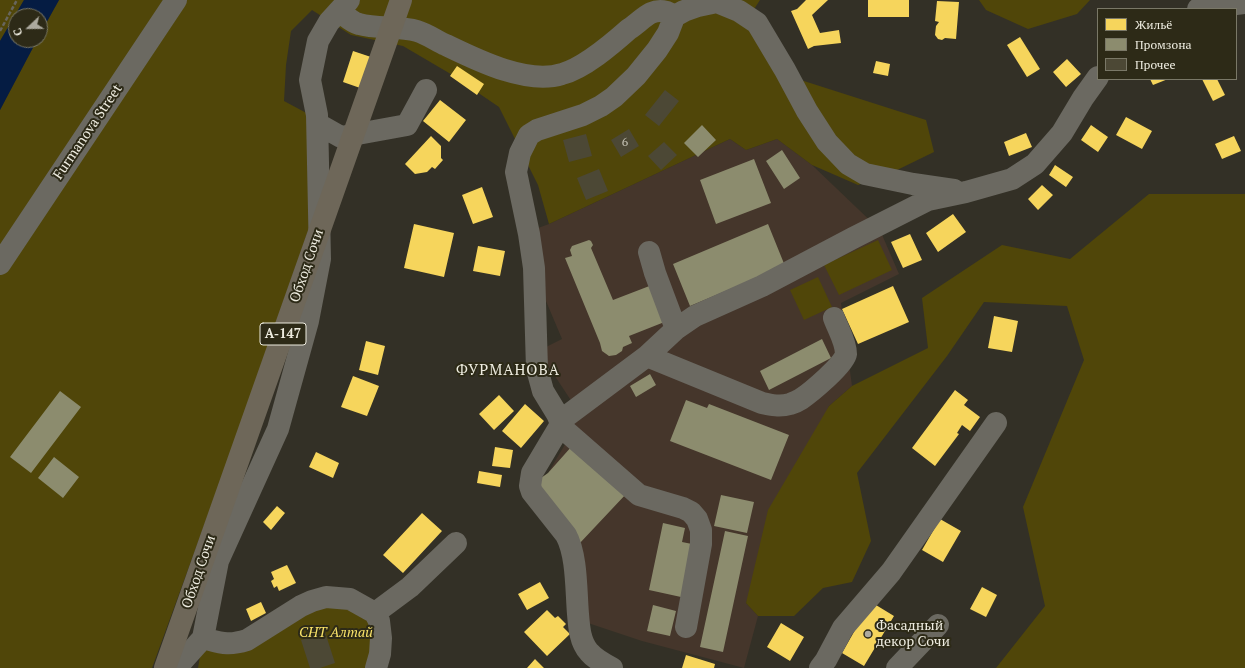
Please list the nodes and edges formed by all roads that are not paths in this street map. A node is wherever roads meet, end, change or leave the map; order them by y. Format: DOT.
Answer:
graph roads {
  1 [pos="176,0"];
  2 [pos="401,0"];
  3 [pos="1245,3"];
  4 [pos="344,6"];
  5 [pos="1206,8"];
  6 [pos="673,17"];
  7 [pos="1097,78"];
  8 [pos="426,90"];
  9 [pos="318,124"];
  10 [pos="966,192"];
  11 [pos="649,252"];
  12 [pos="0,264"];
  13 [pos="834,318"];
  14 [pos="676,329"];
  15 [pos="647,356"];
  16 [pos="560,423"];
  17 [pos="996,423"];
  18 [pos="456,543"];
  19 [pos="376,613"];
  20 [pos="938,625"];
  21 [pos="686,627"];
  22 [pos="203,638"];
  23 [pos="825,667"];
  24 [pos="165,668"];
  25 [pos="176,668"];
  26 [pos="376,668"];
  27 [pos="612,668"];
  28 [pos="897,668"];
  1 -- 12 [label="street, Furmanova Street"];
  2 -- 24 [label="highway, Обход Сочи / А-147"];
  3 -- 5 [label="street"];
  4 -- 6 [label="street"];
  4 -- 9 [label="street"];
  6 -- 10 [label="street"];
  6 -- 16 [label="street"];
  7 -- 10 [label="street"];
  8 -- 9 [label="street"];
  9 -- 22 [label="street"];
  10 -- 14 [label="street"];
  11 -- 14 [label="street"];
  13 -- 15 [label="street"];
  14 -- 15 [label="street"];
  15 -- 16 [label="street"];
  16 -- 21 [label="street"];
  16 -- 27 [label="street"];
  17 -- 23 [label="street"];
  18 -- 19 [label="street"];
  19 -- 22 [label="street"];
  19 -- 26 [label="street"];
  20 -- 28 [label="street"];
  22 -- 25 [label="street"];
}
